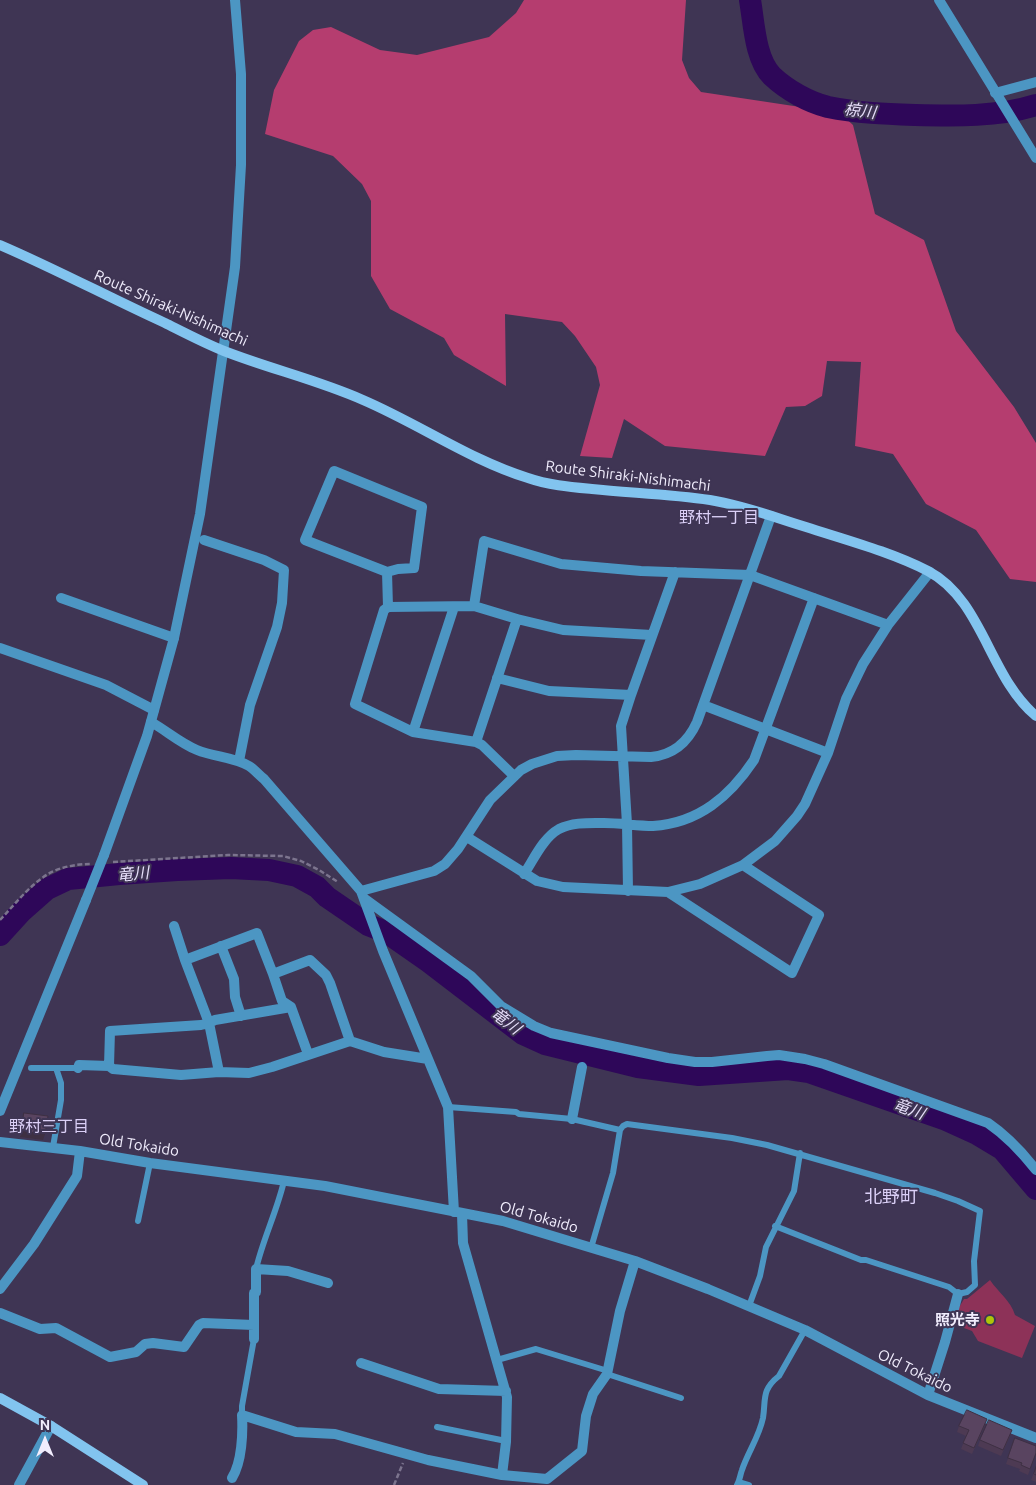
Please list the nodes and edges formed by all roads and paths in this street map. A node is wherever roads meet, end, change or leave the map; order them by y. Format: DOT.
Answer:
graph roads {
  1 [pos="235,0"];
  2 [pos="939,0"];
  3 [pos="1036,82"];
  4 [pos="997,96"];
  5 [pos="1036,158"];
  6 [pos="0,245"];
  7 [pos="223,351"];
  8 [pos="771,516"];
  9 [pos="204,540"];
  10 [pos="387,572"];
  11 [pos="675,572"];
  12 [pos="930,572"];
  13 [pos="750,575"];
  14 [pos="61,598"];
  15 [pos="814,598"];
  16 [pos="474,606"];
  17 [pos="388,607"];
  18 [pos="454,607"];
  19 [pos="517,619"];
  20 [pos="888,626"];
  21 [pos="652,635"];
  22 [pos="174,638"];
  23 [pos="0,648"];
  24 [pos="497,678"];
  25 [pos="630,695"];
  26 [pos="703,705"];
  27 [pos="154,710"];
  28 [pos="1036,716"];
  29 [pos="150,722"];
  30 [pos="766,730"];
  31 [pos="413,732"];
  32 [pos="476,742"];
  33 [pos="828,753"];
  34 [pos="624,757"];
  35 [pos="239,761"];
  36 [pos="514,776"];
  37 [pos="627,824"];
  38 [pos="467,837"];
  39 [pos="106,858"];
  40 [pos="91,863"];
  41 [pos="743,865"];
  42 [pos="524,874"];
  43 [pos="344,886"];
  44 [pos="628,890"];
  45 [pos="668,892"];
  46 [pos="363,895"];
  47 [pos="0,920"];
  48 [pos="174,926"];
  49 [pos="221,946"];
  50 [pos="185,960"];
  51 [pos="273,974"];
  52 [pos="291,1007"];
  53 [pos="241,1016"];
  54 [pos="209,1022"];
  55 [pos="350,1041"];
  56 [pos="308,1054"];
  57 [pos="428,1059"];
  58 [pos="109,1066"];
  59 [pos="582,1067"];
  60 [pos="31,1068"];
  61 [pos="56,1068"];
  62 [pos="78,1068"];
  63 [pos="220,1072"];
  64 [pos="448,1107"];
  65 [pos="0,1111"];
  66 [pos="572,1119"];
  67 [pos="620,1130"];
  68 [pos="0,1142"];
  69 [pos="53,1147"];
  70 [pos="80,1151"];
  71 [pos="800,1154"];
  72 [pos="150,1163"];
  73 [pos="1036,1170"];
  74 [pos="284,1180"];
  75 [pos="458,1213"];
  76 [pos="138,1221"];
  77 [pos="775,1226"];
  78 [pos="591,1248"];
  79 [pos="636,1261"];
  80 [pos="256,1269"];
  81 [pos="328,1283"];
  82 [pos="0,1288"];
  83 [pos="958,1294"];
  84 [pos="750,1306"];
  85 [pos="0,1314"];
  86 [pos="254,1325"];
  87 [pos="804,1330"];
  88 [pos="254,1339"];
  89 [pos="497,1360"];
  90 [pos="361,1363"];
  91 [pos="607,1373"];
  92 [pos="506,1391"];
  93 [pos="928,1395"];
  94 [pos="0,1398"];
  95 [pos="681,1398"];
  96 [pos="242,1415"];
  97 [pos="51,1426"];
  98 [pos="437,1427"];
  99 [pos="1036,1438"];
  100 [pos="506,1441"];
  101 [pos="406,1454"];
  102 [pos="502,1475"];
  103 [pos="231,1481"];
  104 [pos="547,1482"];
  105 [pos="738,1484"];
  106 [pos="19,1485"];
  107 [pos="143,1485"];
  108 [pos="394,1485"];
  109 [pos="749,1485"];
  1 -- 7 [label="street"];
  2 -- 4 [label="street"];
  3 -- 4 [label="street"];
  4 -- 5 [label="street"];
  6 -- 7 [label="main road, Route Shiraki-Nishimachi"];
  7 -- 8 [label="main road, Route Shiraki-Nishimachi"];
  7 -- 22 [label="street"];
  8 -- 12 [label="main road, Route Shiraki-Nishimachi"];
  8 -- 13 [label="street"];
  9 -- 35 [label="street"];
  10 -- 10 [label="street"];
  10 -- 17 [label="street"];
  11 -- 13 [label="street"];
  11 -- 16 [label="street"];
  11 -- 21 [label="street"];
  12 -- 20 [label="street"];
  12 -- 28 [label="main road, Route Shiraki-Nishimachi"];
  13 -- 15 [label="street"];
  13 -- 26 [label="street"];
  14 -- 22 [label="street"];
  15 -- 20 [label="street"];
  15 -- 30 [label="street"];
  16 -- 18 [label="street"];
  16 -- 19 [label="street"];
  17 -- 18 [label="street"];
  17 -- 31 [label="street"];
  18 -- 31 [label="street"];
  19 -- 21 [label="street"];
  19 -- 24 [label="street"];
  20 -- 33 [label="street"];
  21 -- 25 [label="street"];
  22 -- 27 [label="street"];
  23 -- 27 [label="street"];
  24 -- 25 [label="street"];
  24 -- 32 [label="street"];
  25 -- 34 [label="street"];
  26 -- 30 [label="street"];
  26 -- 34 [label="street"];
  27 -- 29 [label="street"];
  29 -- 35 [label="street"];
  29 -- 39 [label="street"];
  30 -- 33 [label="street"];
  30 -- 37 [label="street"];
  31 -- 32 [label="street"];
  32 -- 36 [label="street"];
  33 -- 41 [label="street"];
  34 -- 36 [label="street"];
  34 -- 37 [label="street"];
  35 -- 46 [label="street"];
  36 -- 38 [label="street"];
  37 -- 42 [label="street"];
  37 -- 44 [label="street"];
  38 -- 42 [label="street"];
  38 -- 46 [label="street"];
  39 -- 43 [label="path"];
  39 -- 65 [label="street, bridge"];
  40 -- 47 [label="path"];
  41 -- 45 [label="street"];
  41 -- 45 [label="street"];
  42 -- 44 [label="street"];
  44 -- 45 [label="street"];
  46 -- 57 [label="street"];
  46 -- 73 [label="street"];
  48 -- 50 [label="street"];
  49 -- 50 [label="street"];
  49 -- 51 [label="street"];
  49 -- 53 [label="street"];
  50 -- 54 [label="street"];
  51 -- 52 [label="street"];
  51 -- 55 [label="street"];
  52 -- 53 [label="street"];
  52 -- 56 [label="street"];
  53 -- 54 [label="street"];
  54 -- 58 [label="street"];
  54 -- 63 [label="street"];
  55 -- 56 [label="street"];
  55 -- 57 [label="street"];
  56 -- 63 [label="street"];
  57 -- 64 [label="street"];
  58 -- 62 [label="street"];
  58 -- 63 [label="street"];
  59 -- 66 [label="street"];
  60 -- 61 [label="lane"];
  61 -- 62 [label="lane"];
  61 -- 69 [label="lane"];
  64 -- 66 [label="lane"];
  64 -- 75 [label="street"];
  66 -- 67 [label="lane"];
  67 -- 71 [label="lane"];
  67 -- 78 [label="lane"];
  68 -- 69 [label="street, Old Tokaido"];
  69 -- 70 [label="street, Old Tokaido"];
  70 -- 72 [label="street, Old Tokaido"];
  70 -- 82 [label="street"];
  71 -- 77 [label="lane"];
  71 -- 83 [label="lane"];
  72 -- 74 [label="street, Old Tokaido"];
  72 -- 76 [label="lane"];
  74 -- 75 [label="street, Old Tokaido"];
  74 -- 80 [label="lane"];
  75 -- 78 [label="street, Old Tokaido"];
  75 -- 89 [label="street"];
  77 -- 83 [label="lane"];
  77 -- 84 [label="lane"];
  78 -- 79 [label="street, Old Tokaido"];
  79 -- 84 [label="street, Old Tokaido"];
  79 -- 91 [label="street"];
  80 -- 81 [label="street"];
  80 -- 86 [label="street"];
  83 -- 93 [label="street"];
  84 -- 87 [label="street, Old Tokaido"];
  85 -- 86 [label="street"];
  86 -- 88 [label="street"];
  87 -- 93 [label="street, Old Tokaido"];
  87 -- 105 [label="lane"];
  88 -- 96 [label="lane"];
  89 -- 91 [label="lane"];
  89 -- 92 [label="street"];
  90 -- 92 [label="street"];
  91 -- 95 [label="lane"];
  91 -- 104 [label="street"];
  92 -- 100 [label="street"];
  93 -- 99 [label="street, Old Tokaido"];
  94 -- 97 [label="main road"];
  96 -- 101 [label="street"];
  96 -- 103 [label="street"];
  97 -- 106 [label="street"];
  97 -- 107 [label="main road"];
  98 -- 100 [label="lane"];
  100 -- 102 [label="street"];
  101 -- 102 [label="street"];
  101 -- 108 [label="path"];
  102 -- 104 [label="street"];
  105 -- 109 [label="lane"];
}
